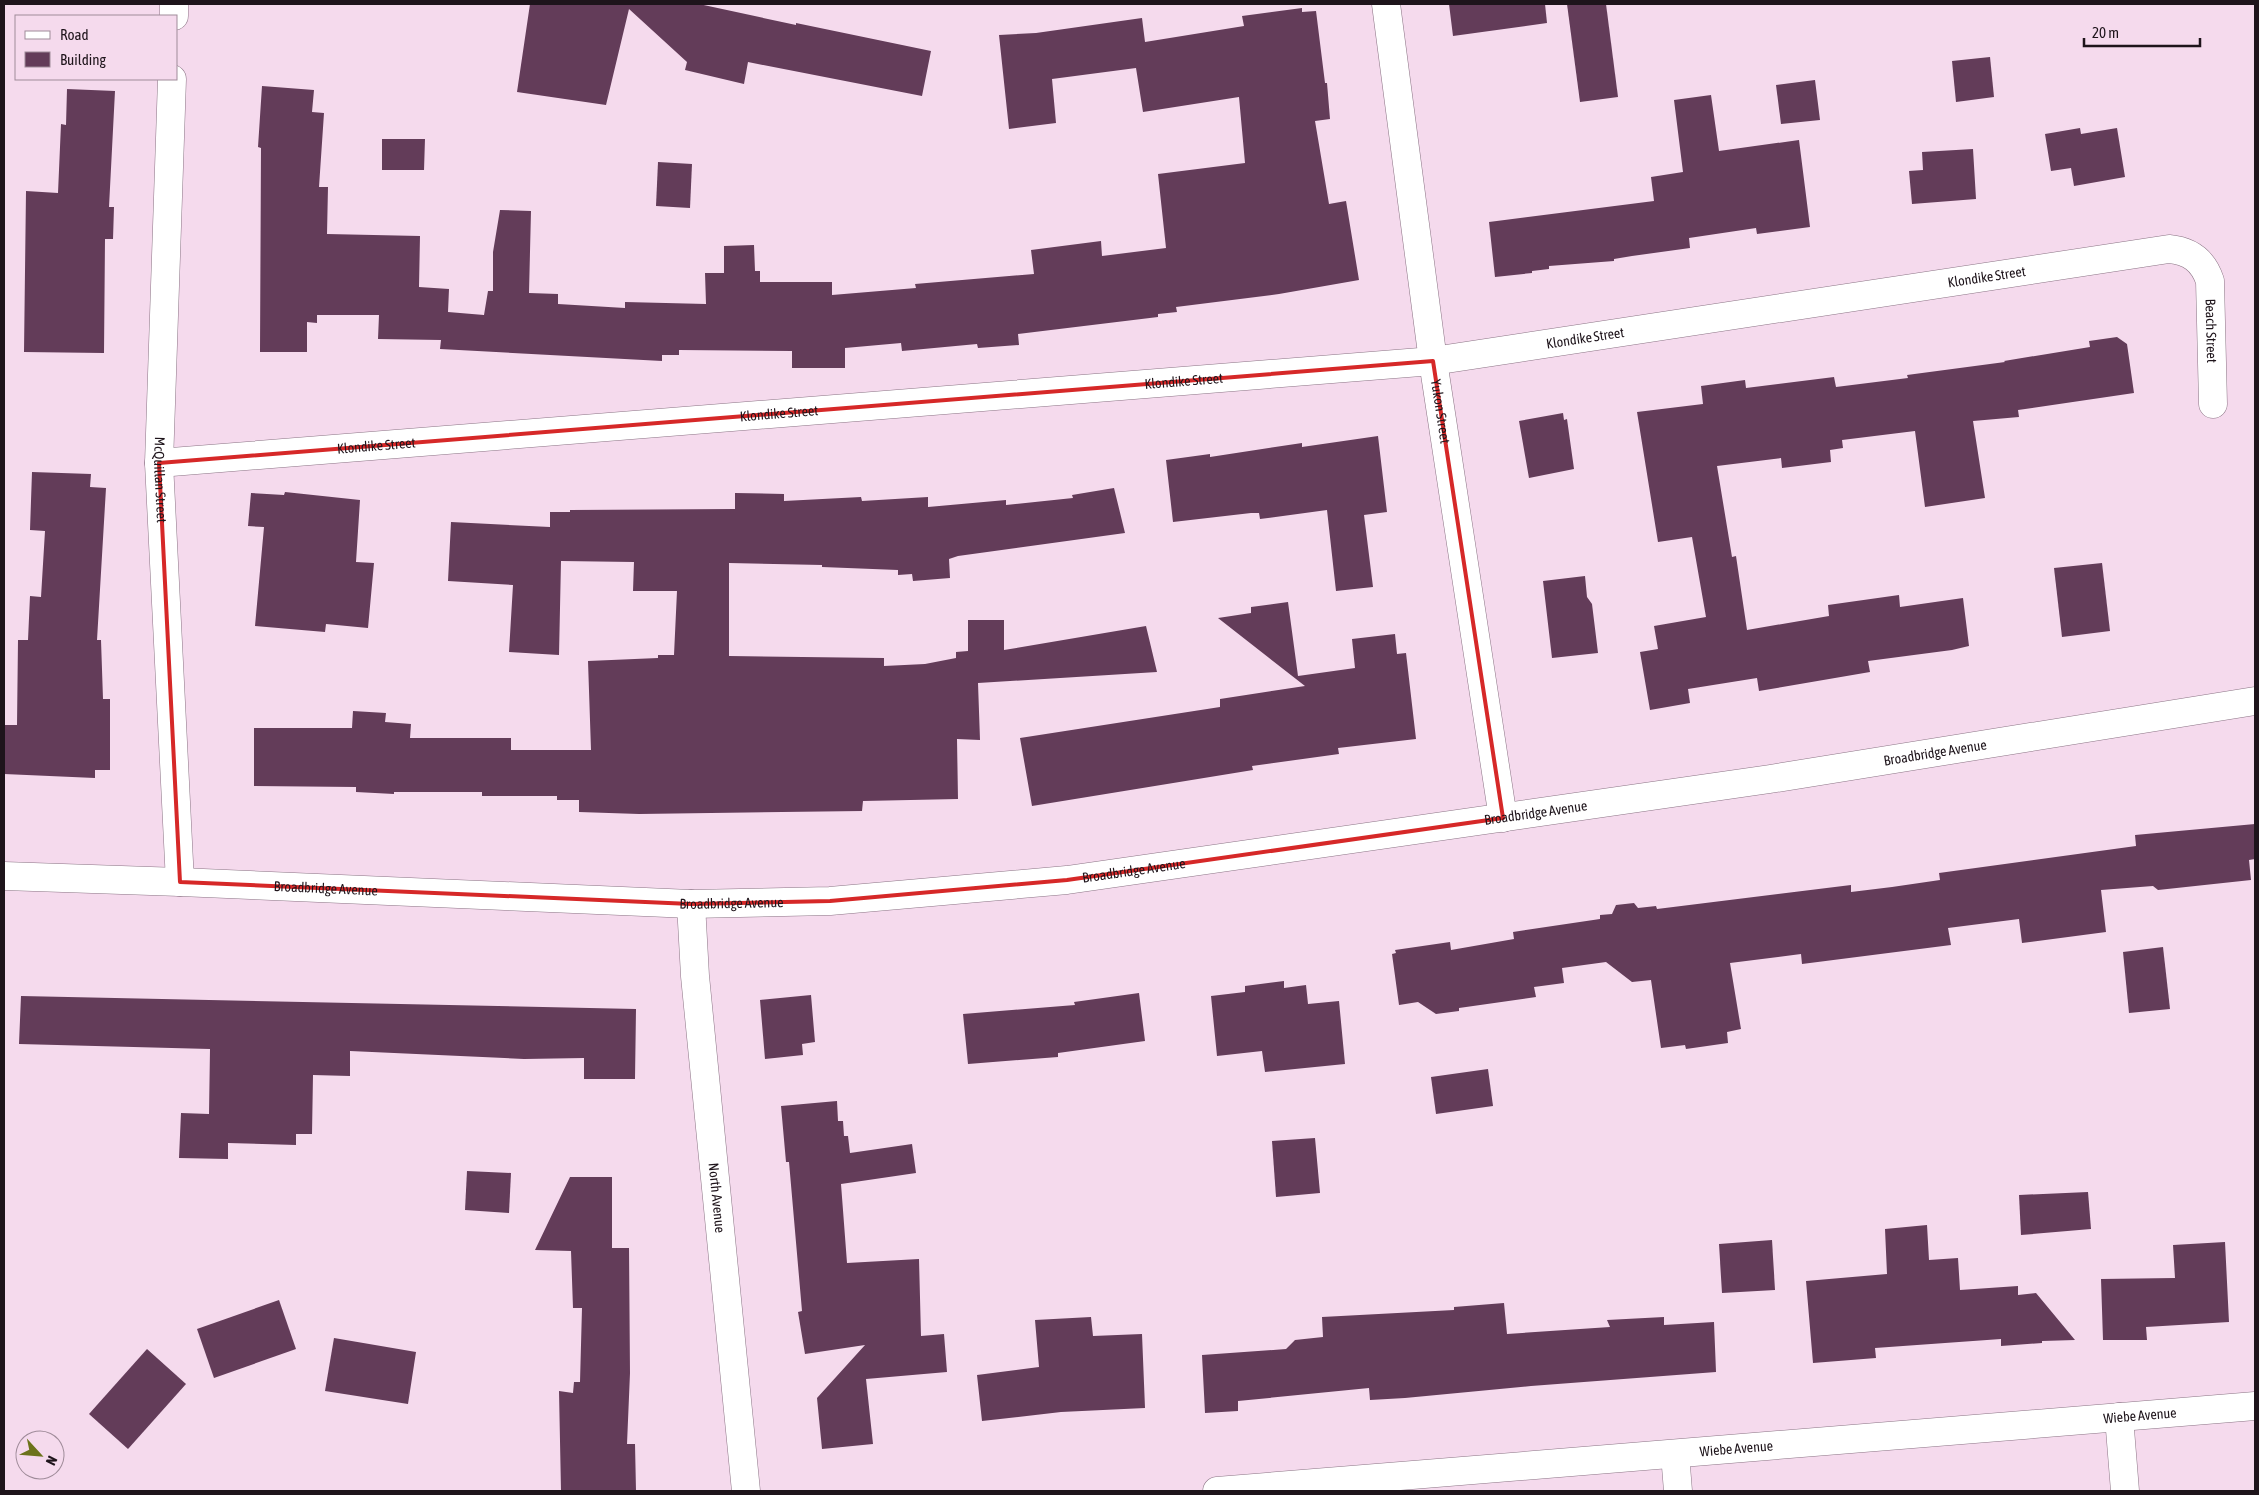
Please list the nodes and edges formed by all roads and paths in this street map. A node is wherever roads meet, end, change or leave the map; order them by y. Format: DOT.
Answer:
graph roads {
  1 [pos="1386,4"];
  2 [pos="172,80"];
  3 [pos="2199,260"];
  4 [pos="1433,361"];
  5 [pos="2213,404"];
  6 [pos="159,463"];
  7 [pos="2255,701"];
  8 [pos="1503,818"];
  9 [pos="4,876"];
  10 [pos="180,882"];
  11 [pos="691,904"];
  12 [pos="2255,1406"];
  13 [pos="2119,1417"];
  14 [pos="1675,1454"];
  15 [pos="746,1491"];
  16 [pos="1230,1491"];
  17 [pos="1678,1491"];
  18 [pos="2126,1491"];
  1 -- 4 [label="street, Yukon Street"];
  2 -- 6 [label="street, McQuillan Street"];
  3 -- 4 [label="street, Klondike Street"];
  3 -- 5 [label="street, Beach Street"];
  4 -- 6 [label="street, Klondike Street"];
  4 -- 8 [label="street, Yukon Street"];
  6 -- 10 [label="street, McQuillan Street"];
  7 -- 8 [label="street, Broadbridge Avenue"];
  8 -- 11 [label="street, Broadbridge Avenue"];
  9 -- 10 [label="street, Broadbridge Avenue"];
  10 -- 11 [label="street, Broadbridge Avenue"];
  11 -- 15 [label="street, North Avenue"];
  12 -- 13 [label="street, Wiebe Avenue"];
  13 -- 14 [label="street, Wiebe Avenue"];
  13 -- 18 [label="street"];
  14 -- 16 [label="street, Wiebe Avenue"];
  14 -- 17 [label="street"];
}
